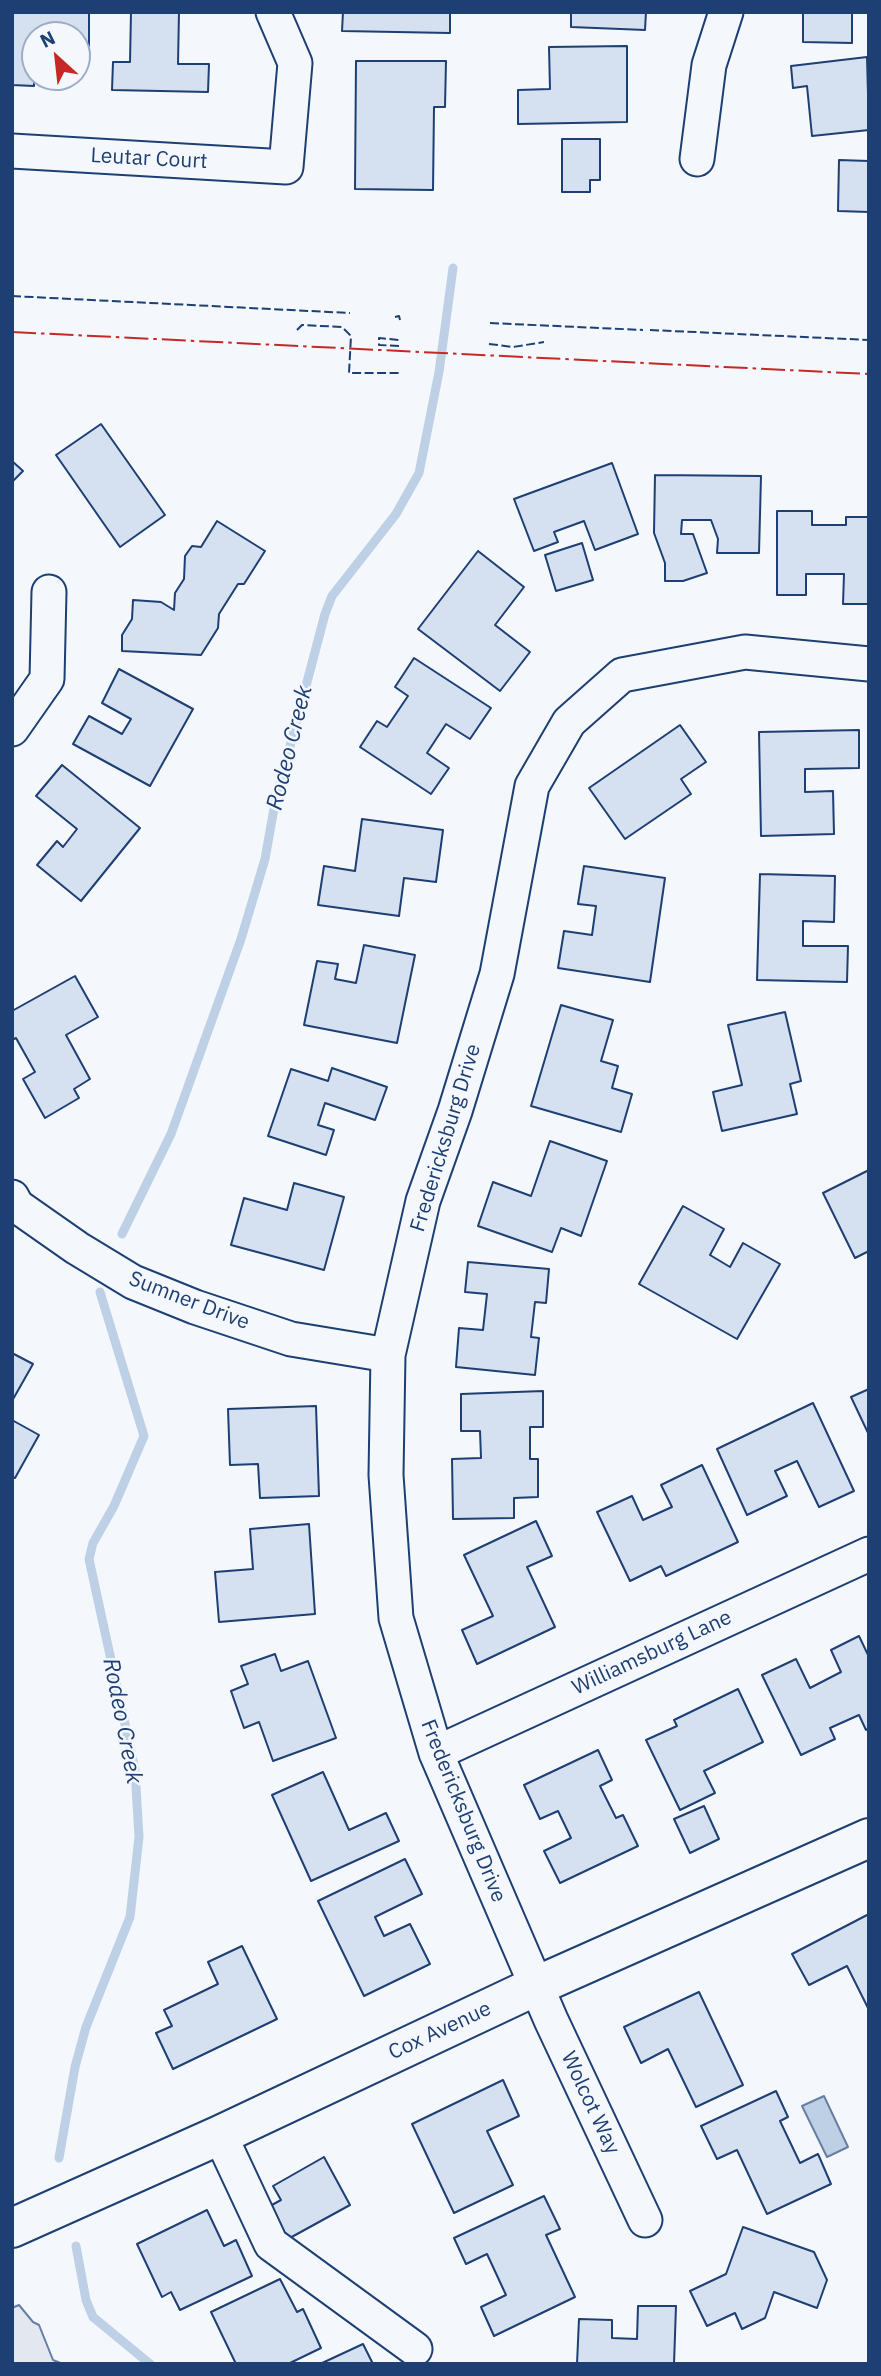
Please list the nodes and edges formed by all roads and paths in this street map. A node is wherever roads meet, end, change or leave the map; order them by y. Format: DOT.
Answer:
graph roads {
  1 [pos="273,12"];
  2 [pos="726,12"];
  3 [pos="12,151"];
  4 [pos="697,159"];
  5 [pos="49,592"];
  6 [pos="869,664"];
  7 [pos="12,729"];
  8 [pos="14,1205"];
  9 [pos="388,1355"];
  10 [pos="869,1554"];
  11 [pos="436,1753"];
  12 [pos="869,1838"];
  13 [pos="536,1986"];
  14 [pos="220,2135"];
  15 [pos="645,2220"];
  16 [pos="12,2228"];
  17 [pos="415,2349"];
  1 -- 3 [label="street, Leutar Court"];
  2 -- 4 [label="street"];
  5 -- 7 [label="street"];
  6 -- 9 [label="street, Fredericksburg Drive"];
  8 -- 9 [label="street, Sumner Drive"];
  9 -- 11 [label="street, Fredericksburg Drive"];
  10 -- 11 [label="street, Williamsburg Lane"];
  11 -- 13 [label="street, Fredericksburg Drive"];
  12 -- 13 [label="main road, Cox Avenue"];
  13 -- 14 [label="main road, Cox Avenue"];
  13 -- 15 [label="street, Wolcot Way"];
  14 -- 16 [label="main road, Cox Avenue"];
  14 -- 17 [label="street"];
}
